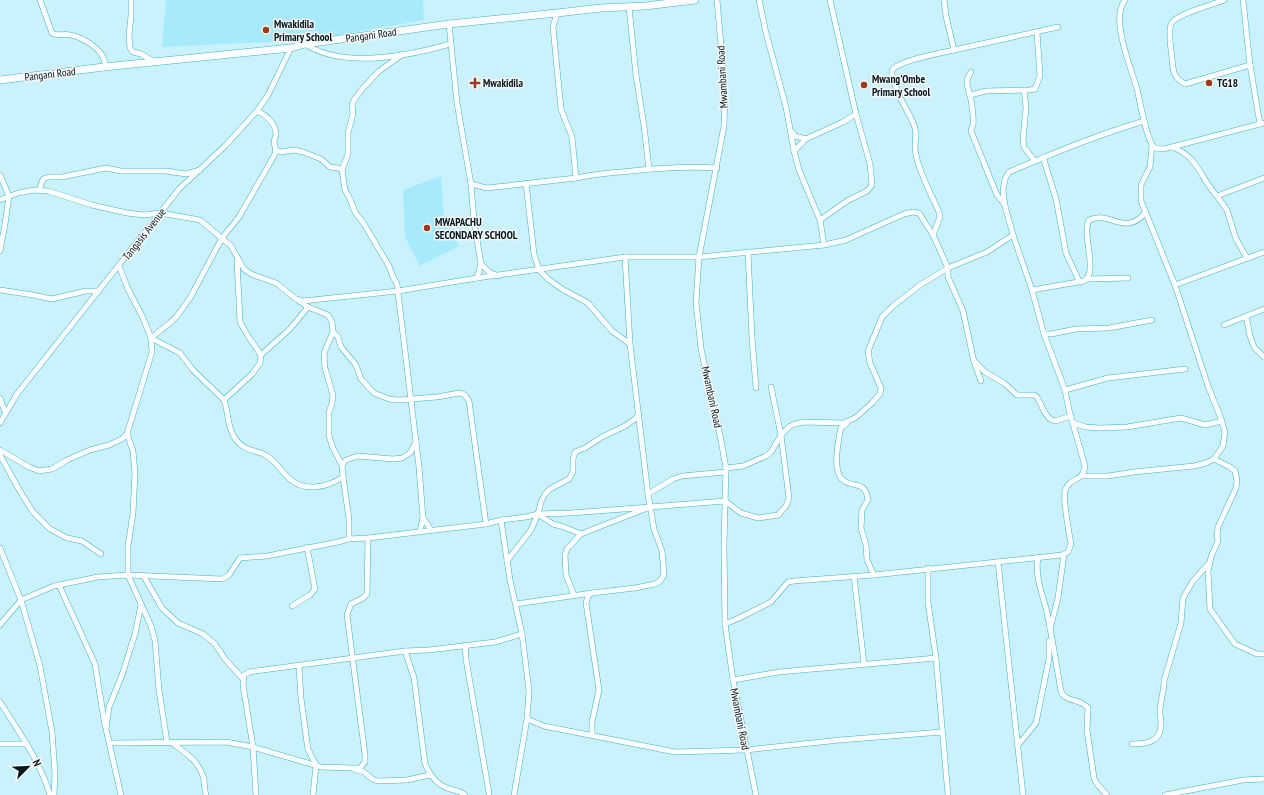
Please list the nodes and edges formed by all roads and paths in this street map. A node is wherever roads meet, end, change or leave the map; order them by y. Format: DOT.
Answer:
graph roads {
  1 [pos="40,0"];
  2 [pos="131,0"];
  3 [pos="695,0"];
  4 [pos="717,0"];
  5 [pos="759,0"];
  6 [pos="830,0"];
  7 [pos="944,0"];
  8 [pos="1125,0"];
  9 [pos="1224,0"];
  10 [pos="1242,0"];
  11 [pos="645,3"];
  12 [pos="629,7"];
  13 [pos="557,14"];
  14 [pos="449,24"];
  15 [pos="1058,27"];
  16 [pos="1037,32"];
  17 [pos="305,44"];
  18 [pos="450,44"];
  19 [pos="291,48"];
  20 [pos="954,50"];
  21 [pos="403,54"];
  22 [pos="155,62"];
  23 [pos="1250,65"];
  24 [pos="106,67"];
  25 [pos="971,72"];
  26 [pos="0,80"];
  27 [pos="1024,90"];
  28 [pos="970,94"];
  29 [pos="257,111"];
  30 [pos="856,114"];
  31 [pos="1144,122"];
  32 [pos="1262,124"];
  33 [pos="790,129"];
  34 [pos="806,139"];
  35 [pos="1152,145"];
  36 [pos="1172,147"];
  37 [pos="276,150"];
  38 [pos="794,151"];
  39 [pos="1043,157"];
  40 [pos="1034,160"];
  41 [pos="717,168"];
  42 [pos="649,169"];
  43 [pos="200,170"];
  44 [pos="342,170"];
  45 [pos="0,175"];
  46 [pos="576,178"];
  47 [pos="1264,178"];
  48 [pos="526,183"];
  49 [pos="471,184"];
  50 [pos="39,190"];
  51 [pos="9,196"];
  52 [pos="1218,196"];
  53 [pos="0,200"];
  54 [pos="1006,206"];
  55 [pos="1145,213"];
  56 [pos="160,214"];
  57 [pos="820,220"];
  58 [pos="933,235"];
  59 [pos="1013,235"];
  60 [pos="222,238"];
  61 [pos="824,245"];
  62 [pos="0,251"];
  63 [pos="748,252"];
  64 [pos="1264,252"];
  65 [pos="625,257"];
  66 [pos="699,257"];
  67 [pos="1247,258"];
  68 [pos="237,259"];
  69 [pos="481,264"];
  70 [pos="119,266"];
  71 [pos="948,268"];
  72 [pos="539,270"];
  73 [pos="498,276"];
  74 [pos="477,278"];
  75 [pos="1128,278"];
  76 [pos="1088,279"];
  77 [pos="1079,282"];
  78 [pos="1175,285"];
  79 [pos="0,290"];
  80 [pos="1032,290"];
  81 [pos="99,291"];
  82 [pos="398,291"];
  83 [pos="296,299"];
  84 [pos="308,307"];
  85 [pos="1264,309"];
  86 [pos="1246,316"];
  87 [pos="1152,320"];
  88 [pos="1224,325"];
  89 [pos="333,332"];
  90 [pos="1044,334"];
  91 [pos="151,338"];
  92 [pos="630,344"];
  93 [pos="261,355"];
  94 [pos="1264,357"];
  95 [pos="974,362"];
  96 [pos="1185,369"];
  97 [pos="981,381"];
  98 [pos="771,387"];
  99 [pos="756,388"];
  100 [pos="1065,390"];
  101 [pos="0,398"];
  102 [pos="224,400"];
  103 [pos="411,400"];
  104 [pos="5,412"];
  105 [pos="639,414"];
  106 [pos="1071,416"];
  107 [pos="1222,421"];
  108 [pos="848,422"];
  109 [pos="0,423"];
  110 [pos="1073,423"];
  111 [pos="127,434"];
  112 [pos="780,435"];
  113 [pos="416,442"];
  114 [pos="0,450"];
  115 [pos="0,455"];
  116 [pos="1214,459"];
  117 [pos="342,465"];
  118 [pos="726,470"];
  119 [pos="1082,476"];
  120 [pos="343,477"];
  121 [pos="648,494"];
  122 [pos="725,501"];
  123 [pos="650,507"];
  124 [pos="538,514"];
  125 [pos="423,518"];
  126 [pos="501,520"];
  127 [pos="486,524"];
  128 [pos="431,530"];
  129 [pos="420,531"];
  130 [pos="581,534"];
  131 [pos="368,538"];
  132 [pos="349,539"];
  133 [pos="307,547"];
  134 [pos="0,548"];
  135 [pos="101,554"];
  136 [pos="1064,554"];
  137 [pos="1038,557"];
  138 [pos="507,561"];
  139 [pos="998,562"];
  140 [pos="1210,562"];
  141 [pos="928,568"];
  142 [pos="128,575"];
  143 [pos="143,575"];
  144 [pos="874,575"];
  145 [pos="854,576"];
  146 [pos="59,585"];
  147 [pos="592,592"];
  148 [pos="574,595"];
  149 [pos="21,600"];
  150 [pos="516,604"];
  151 [pos="141,605"];
  152 [pos="292,606"];
  153 [pos="725,624"];
  154 [pos="0,625"];
  155 [pos="1050,631"];
  156 [pos="522,634"];
  157 [pos="465,645"];
  158 [pos="406,651"];
  159 [pos="1264,654"];
  160 [pos="352,658"];
  161 [pos="936,658"];
  162 [pos="864,664"];
  163 [pos="299,666"];
  164 [pos="243,679"];
  165 [pos="733,680"];
  166 [pos="0,702"];
  167 [pos="527,719"];
  168 [pos="106,729"];
  169 [pos="942,732"];
  170 [pos="592,735"];
  171 [pos="169,742"];
  172 [pos="110,743"];
  173 [pos="0,744"];
  174 [pos="26,744"];
  175 [pos="1132,744"];
  176 [pos="1018,745"];
  177 [pos="253,747"];
  178 [pos="746,750"];
  179 [pos="316,766"];
  180 [pos="353,768"];
  181 [pos="430,775"];
  182 [pos="1264,778"];
  183 [pos="489,793"];
  184 [pos="50,795"];
  185 [pos="54,795"];
  186 [pos="121,795"];
  187 [pos="206,795"];
  188 [pos="256,795"];
  189 [pos="313,795"];
  190 [pos="465,795"];
  191 [pos="514,795"];
  192 [pos="756,795"];
  193 [pos="948,795"];
  194 [pos="1023,795"];
  195 [pos="1107,795"];
  196 [pos="1165,795"];
  1 -- 24 [label="street"];
  2 -- 22 [label="street"];
  3 -- 11 [label="main road, Pangani Road"];
  4 -- 41 [label="street, Mwambani Road"];
  5 -- 33 [label="street"];
  6 -- 30 [label="street"];
  7 -- 20 [label="street"];
  8 -- 31 [label="street"];
  9 -- 23 [label="street"];
  10 -- 23 [label="street"];
  11 -- 12 [label="main road, Pangani Road"];
  12 -- 13 [label="main road, Pangani Road"];
  12 -- 42 [label="street"];
  13 -- 14 [label="main road, Pangani Road"];
  13 -- 46 [label="street"];
  14 -- 17 [label="main road, Pangani Road"];
  14 -- 18 [label="street"];
  15 -- 16 [label="street"];
  16 -- 20 [label="street"];
  16 -- 27 [label="street"];
  17 -- 19 [label="main road, Pangani Road"];
  17 -- 21 [label="street"];
  18 -- 21 [label="street"];
  18 -- 49 [label="street"];
  19 -- 22 [label="main road, Pangani Road"];
  19 -- 29 [label="street, Tangasis Avenue"];
  20 -- 58 [label="street"];
  21 -- 44 [label="street"];
  22 -- 24 [label="main road, Pangani Road"];
  23 -- 32 [label="street"];
  24 -- 26 [label="main road, Pangani Road"];
  25 -- 28 [label="street"];
  27 -- 28 [label="street"];
  27 -- 40 [label="street"];
  28 -- 54 [label="street"];
  29 -- 37 [label="street"];
  29 -- 43 [label="street, Tangasis Avenue"];
  30 -- 34 [label="street"];
  30 -- 57 [label="street"];
  31 -- 35 [label="street"];
  31 -- 39 [label="street"];
  32 -- 36 [label="street"];
  33 -- 34 [label="street"];
  33 -- 38 [label="street"];
  34 -- 38 [label="street"];
  35 -- 36 [label="street"];
  35 -- 55 [label="street"];
  36 -- 52 [label="street"];
  37 -- 44 [label="street"];
  37 -- 60 [label="street"];
  38 -- 57 [label="street"];
  39 -- 40 [label="street"];
  39 -- 77 [label="street"];
  40 -- 54 [label="street"];
  41 -- 42 [label="street"];
  41 -- 66 [label="street, Mwambani Road"];
  42 -- 46 [label="street"];
  43 -- 50 [label="street"];
  43 -- 56 [label="street, Tangasis Avenue"];
  44 -- 82 [label="street"];
  45 -- 51 [label="street"];
  46 -- 48 [label="street"];
  47 -- 52 [label="street"];
  48 -- 49 [label="street"];
  48 -- 72 [label="street"];
  49 -- 69 [label="street"];
  50 -- 51 [label="street"];
  50 -- 56 [label="street"];
  51 -- 53 [label="street"];
  51 -- 62 [label="street"];
  52 -- 67 [label="street"];
  54 -- 59 [label="street"];
  55 -- 76 [label="street"];
  55 -- 78 [label="street"];
  56 -- 60 [label="street"];
  56 -- 70 [label="street, Tangasis Avenue"];
  57 -- 61 [label="street"];
  58 -- 61 [label="street"];
  58 -- 71 [label="street"];
  59 -- 71 [label="street"];
  59 -- 80 [label="street"];
  60 -- 68 [label="street"];
  60 -- 91 [label="street"];
  61 -- 63 [label="street"];
  63 -- 66 [label="street"];
  63 -- 99 [label="street"];
  64 -- 67 [label="street"];
  65 -- 66 [label="street"];
  65 -- 72 [label="street"];
  65 -- 92 [label="street"];
  66 -- 118 [label="street, Mwambani Road"];
  67 -- 78 [label="street"];
  68 -- 83 [label="street"];
  68 -- 93 [label="street"];
  69 -- 73 [label="street"];
  69 -- 74 [label="street"];
  70 -- 81 [label="street, Tangasis Avenue"];
  70 -- 91 [label="street"];
  71 -- 95 [label="street"];
  71 -- 108 [label="street"];
  72 -- 73 [label="street"];
  72 -- 92 [label="street"];
  73 -- 74 [label="street"];
  74 -- 82 [label="street"];
  75 -- 76 [label="street"];
  76 -- 77 [label="street"];
  77 -- 80 [label="street"];
  78 -- 107 [label="street"];
  79 -- 81 [label="street"];
  80 -- 90 [label="street"];
  81 -- 104 [label="street, Tangasis Avenue"];
  82 -- 83 [label="street"];
  82 -- 103 [label="street"];
  83 -- 84 [label="street"];
  84 -- 89 [label="street"];
  84 -- 93 [label="street"];
  85 -- 86 [label="street"];
  86 -- 88 [label="street"];
  86 -- 94 [label="street"];
  87 -- 90 [label="street"];
  89 -- 103 [label="street"];
  89 -- 117 [label="street"];
  90 -- 100 [label="street"];
  91 -- 102 [label="street"];
  91 -- 111 [label="street"];
  92 -- 105 [label="street"];
  93 -- 102 [label="street"];
  95 -- 97 [label="street"];
  95 -- 106 [label="street"];
  96 -- 100 [label="street"];
  98 -- 112 [label="street"];
  100 -- 106 [label="street"];
  101 -- 104 [label="street"];
  102 -- 120 [label="street"];
  103 -- 113 [label="street"];
  103 -- 127 [label="street"];
  104 -- 109 [label="street, Tangasis Avenue"];
  105 -- 121 [label="street"];
  105 -- 124 [label="street"];
  106 -- 110 [label="street"];
  107 -- 110 [label="street"];
  107 -- 116 [label="street"];
  108 -- 112 [label="street"];
  108 -- 144 [label="street"];
  110 -- 119 [label="street"];
  111 -- 114 [label="street"];
  111 -- 142 [label="street"];
  112 -- 118 [label="street"];
  112 -- 122 [label="street"];
  113 -- 117 [label="street"];
  113 -- 125 [label="street"];
  115 -- 135 [label="street"];
  116 -- 119 [label="street"];
  116 -- 140 [label="street"];
  117 -- 120 [label="street"];
  118 -- 121 [label="street"];
  118 -- 122 [label="street, Mwambani Road"];
  119 -- 136 [label="street"];
  120 -- 132 [label="street"];
  121 -- 123 [label="street"];
  122 -- 123 [label="street"];
  122 -- 153 [label="street, Mwambani Road"];
  123 -- 124 [label="street"];
  123 -- 130 [label="street"];
  123 -- 147 [label="street"];
  124 -- 126 [label="street"];
  124 -- 130 [label="street"];
  124 -- 138 [label="street"];
  125 -- 128 [label="street"];
  125 -- 129 [label="street"];
  126 -- 127 [label="street"];
  126 -- 138 [label="street"];
  127 -- 128 [label="street"];
  128 -- 129 [label="street"];
  129 -- 131 [label="street"];
  130 -- 148 [label="street"];
  131 -- 132 [label="street"];
  131 -- 160 [label="street"];
  132 -- 133 [label="street"];
  133 -- 143 [label="street"];
  133 -- 152 [label="street"];
  134 -- 149 [label="street"];
  136 -- 137 [label="street"];
  136 -- 155 [label="street"];
  137 -- 139 [label="street"];
  137 -- 155 [label="street"];
  138 -- 150 [label="street"];
  139 -- 141 [label="street"];
  139 -- 176 [label="street"];
  140 -- 159 [label="street"];
  140 -- 175 [label="street"];
  141 -- 144 [label="street"];
  141 -- 161 [label="street"];
  142 -- 143 [label="street"];
  142 -- 146 [label="street"];
  142 -- 151 [label="street"];
  143 -- 164 [label="street"];
  144 -- 145 [label="street"];
  145 -- 153 [label="street"];
  145 -- 162 [label="street"];
  146 -- 149 [label="street"];
  146 -- 168 [label="street"];
  147 -- 148 [label="street"];
  147 -- 170 [label="street"];
  148 -- 150 [label="street"];
  149 -- 154 [label="street"];
  149 -- 185 [label="street"];
  150 -- 156 [label="street"];
  151 -- 168 [label="street"];
  151 -- 171 [label="street"];
  153 -- 165 [label="street, Mwambani Road"];
  155 -- 176 [label="street"];
  155 -- 195 [label="street"];
  156 -- 157 [label="street"];
  156 -- 167 [label="street"];
  157 -- 158 [label="street"];
  157 -- 183 [label="street"];
  158 -- 160 [label="street"];
  158 -- 181 [label="street"];
  160 -- 163 [label="street"];
  160 -- 180 [label="street"];
  161 -- 162 [label="street"];
  161 -- 169 [label="street"];
  162 -- 165 [label="street"];
  163 -- 164 [label="street"];
  163 -- 179 [label="street"];
  164 -- 177 [label="street"];
  165 -- 178 [label="street, Mwambani Road"];
  166 -- 174 [label="street"];
  167 -- 170 [label="street"];
  167 -- 191 [label="street"];
  168 -- 172 [label="street"];
  169 -- 178 [label="street"];
  169 -- 193 [label="street"];
  170 -- 178 [label="street"];
  171 -- 172 [label="street"];
  171 -- 177 [label="street"];
  171 -- 187 [label="street"];
  172 -- 186 [label="street"];
  173 -- 174 [label="street"];
  174 -- 184 [label="street"];
  176 -- 194 [label="street"];
  177 -- 179 [label="street"];
  177 -- 188 [label="street"];
  178 -- 192 [label="street, Mwambani Road"];
  179 -- 180 [label="street"];
  179 -- 189 [label="street"];
  180 -- 181 [label="street"];
  181 -- 190 [label="street"];
  182 -- 196 [label="street"];
}
